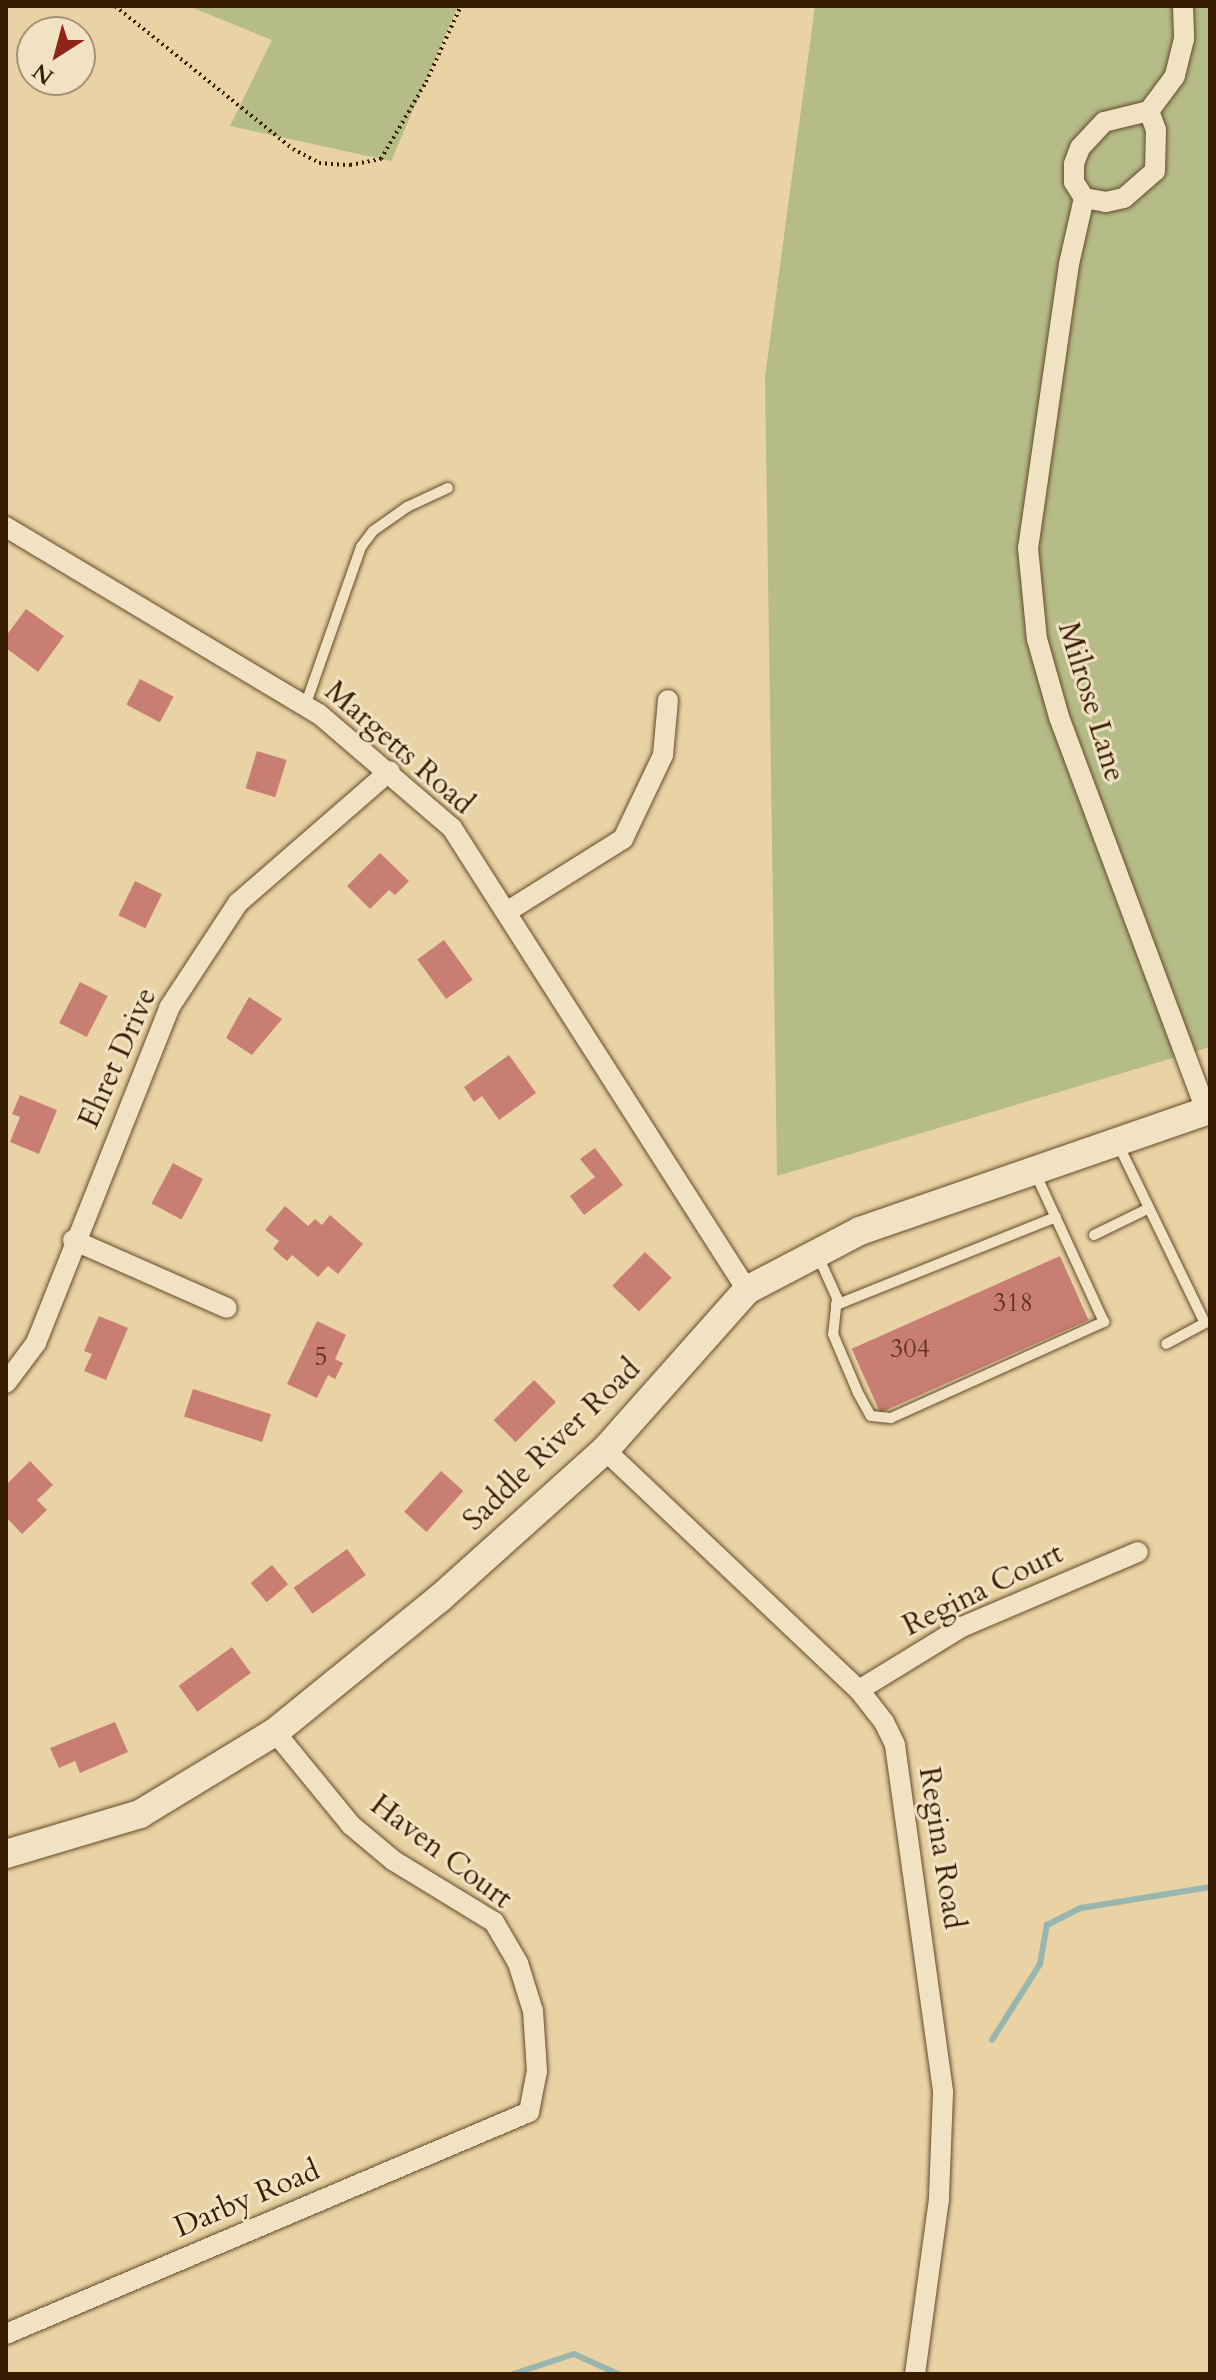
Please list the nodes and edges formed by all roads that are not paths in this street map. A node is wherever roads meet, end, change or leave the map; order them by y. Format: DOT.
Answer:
graph roads {
  1 [pos="1183,6"];
  2 [pos="1149,111"];
  3 [pos="1084,198"];
  4 [pos="448,488"];
  5 [pos="6,527"];
  6 [pos="668,700"];
  7 [pos="305,706"];
  8 [pos="390,771"];
  9 [pos="508,911"];
  10 [pos="1208,1111"];
  11 [pos="1117,1142"];
  12 [pos="1034,1171"];
  13 [pos="1149,1208"];
  14 [pos="1056,1217"];
  15 [pos="1094,1235"];
  16 [pos="73,1240"];
  17 [pos="817,1254"];
  18 [pos="747,1290"];
  19 [pos="836,1305"];
  20 [pos="227,1308"];
  21 [pos="1166,1344"];
  22 [pos="6,1383"];
  23 [pos="605,1450"];
  24 [pos="1138,1552"];
  25 [pos="859,1690"];
  26 [pos="275,1732"];
  27 [pos="6,1854"];
  28 [pos="511,2120"];
  29 [pos="6,2334"];
  30 [pos="915,2374"];
  1 -- 2 [label="street"];
  2 -- 3 [label="street, Milrose Lane"];
  2 -- 3 [label="street"];
  3 -- 10 [label="street, Milrose Lane"];
  4 -- 7 [label="lane"];
  5 -- 7 [label="street, Margetts Road"];
  6 -- 9 [label="street"];
  7 -- 8 [label="street, Margetts Road"];
  8 -- 9 [label="street, Margetts Road"];
  8 -- 16 [label="street, Ehret Drive"];
  9 -- 18 [label="street, Margetts Road"];
  10 -- 11 [label="main road, Saddle River Road"];
  11 -- 12 [label="main road, Saddle River Road"];
  11 -- 13 [label="lane"];
  12 -- 14 [label="lane"];
  12 -- 17 [label="main road, Saddle River Road"];
  13 -- 15 [label="lane"];
  13 -- 21 [label="lane"];
  14 -- 19 [label="lane"];
  14 -- 19 [label="lane"];
  16 -- 20 [label="street"];
  16 -- 22 [label="street, Ehret Drive"];
  17 -- 18 [label="main road, Saddle River Road"];
  17 -- 19 [label="lane"];
  18 -- 23 [label="main road, Saddle River Road"];
  23 -- 25 [label="street, Regina Road"];
  23 -- 26 [label="main road, Saddle River Road"];
  24 -- 25 [label="street, Regina Court"];
  25 -- 30 [label="street, Regina Road"];
  26 -- 27 [label="main road, Saddle River Road"];
  26 -- 28 [label="street, Haven Court"];
  28 -- 29 [label="street, Darby Road"];
}
